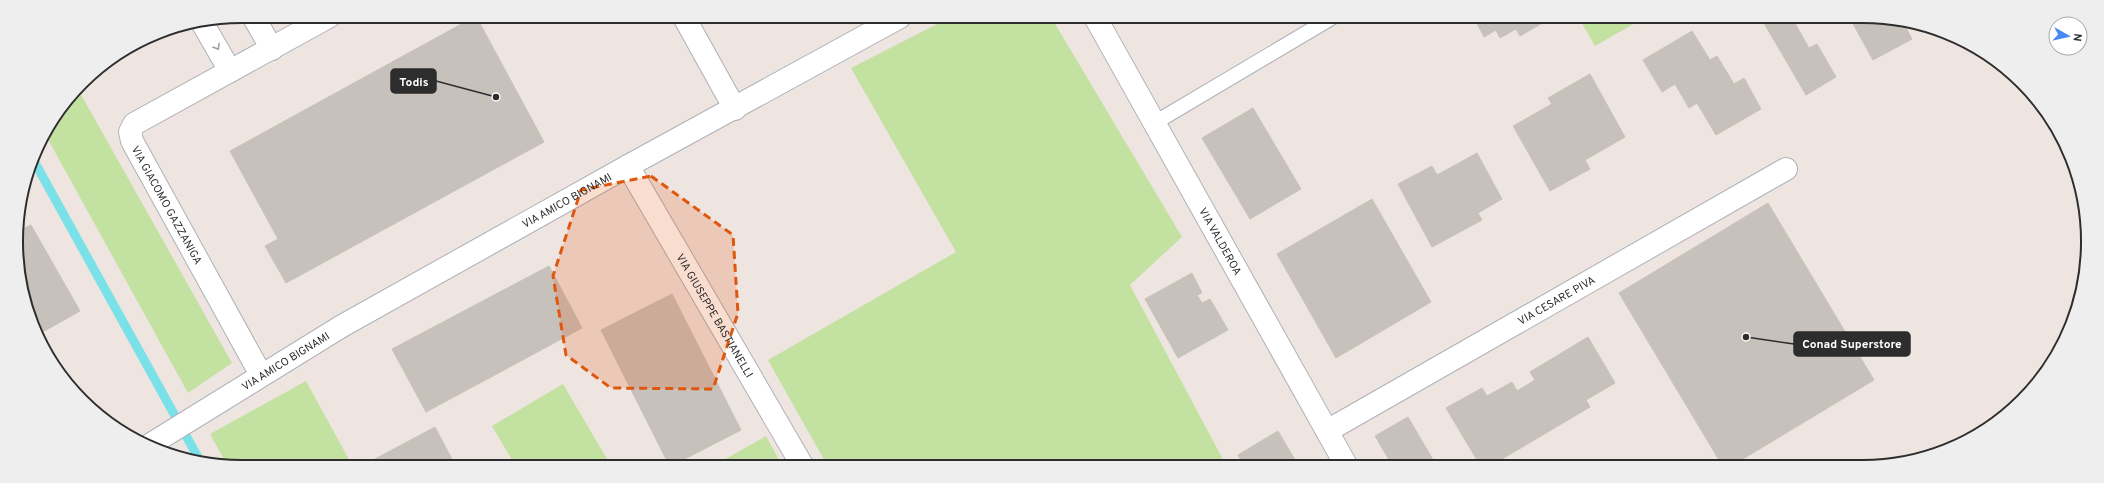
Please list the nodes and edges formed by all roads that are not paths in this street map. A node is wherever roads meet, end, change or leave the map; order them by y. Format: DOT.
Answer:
graph roads {
  1 [pos="257,23"];
  2 [pos="318,23"];
  3 [pos="688,23"];
  4 [pos="889,23"];
  5 [pos="1098,23"];
  6 [pos="1323,23"];
  7 [pos="204,26"];
  8 [pos="272,49"];
  9 [pos="230,71"];
  10 [pos="735,108"];
  11 [pos="1156,122"];
  12 [pos="628,166"];
  13 [pos="1786,169"];
  14 [pos="262,375"];
  15 [pos="1327,431"];
  16 [pos="155,442"];
  17 [pos="799,460"];
  18 [pos="1343,460"];
  1 -- 8 [label="street"];
  2 -- 8 [label="street, VIA GIACOMO GAZZANIGA"];
  3 -- 10 [label="street"];
  4 -- 10 [label="street, VIA AMICO BIGNAMI"];
  5 -- 11 [label="street, VIA VALDEROA"];
  6 -- 11 [label="lane"];
  7 -- 9 [label="street, one-way"];
  8 -- 9 [label="street, VIA GIACOMO GAZZANIGA"];
  9 -- 14 [label="street, VIA GIACOMO GAZZANIGA"];
  10 -- 12 [label="street, VIA AMICO BIGNAMI"];
  11 -- 15 [label="street, VIA VALDEROA"];
  12 -- 14 [label="street, VIA AMICO BIGNAMI"];
  12 -- 17 [label="street, VIA GIUSEPPE BASTIANELLI"];
  13 -- 15 [label="street, VIA CESARE PIVA"];
  14 -- 16 [label="street, VIA AMICO BIGNAMI"];
  15 -- 18 [label="street, VIA VALDEROA"];
}
